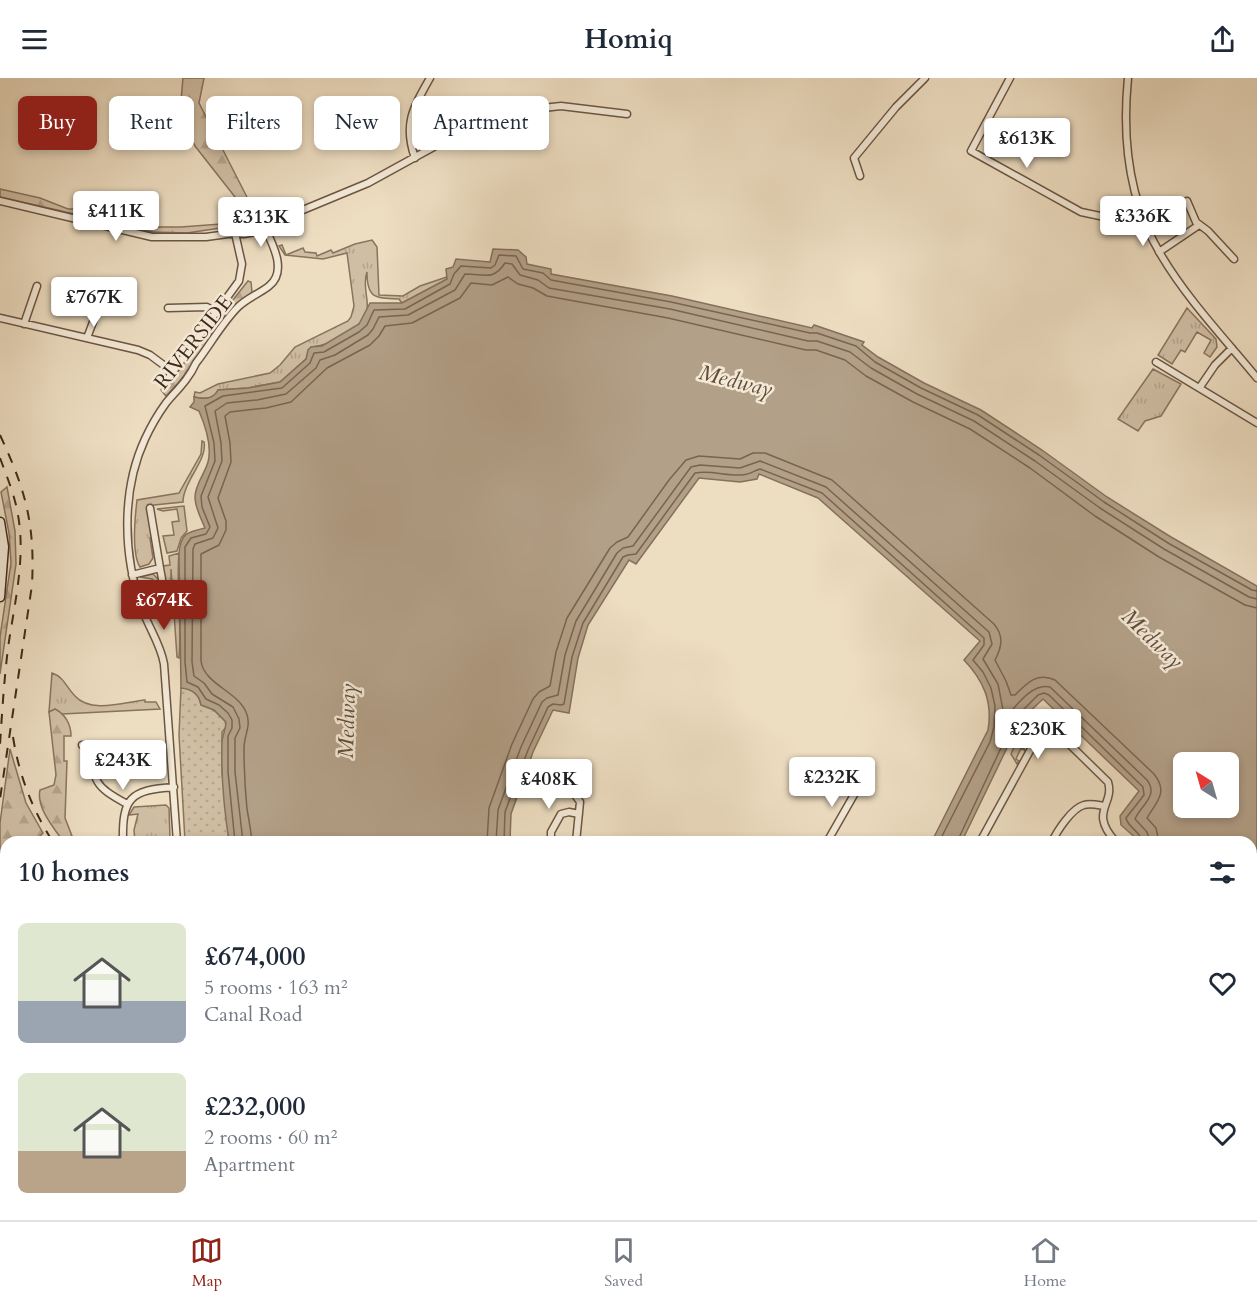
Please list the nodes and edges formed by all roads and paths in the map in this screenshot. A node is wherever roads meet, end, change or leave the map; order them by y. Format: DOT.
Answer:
graph roads {
  1 [pos="430,78"];
  2 [pos="925,78"];
  3 [pos="1010,78"];
  4 [pos="1128,78"];
  5 [pos="627,114"];
  6 [pos="415,158"];
  7 [pos="860,176"];
  8 [pos="0,201"];
  9 [pos="1186,201"];
  10 [pos="1139,207"];
  11 [pos="1199,225"];
  12 [pos="264,226"];
  13 [pos="235,233"];
  14 [pos="1159,252"];
  15 [pos="1234,259"];
  16 [pos="36,286"];
  17 [pos="74,293"];
  18 [pos="168,308"];
  19 [pos="217,313"];
  20 [pos="0,318"];
  21 [pos="24,324"];
  22 [pos="87,338"];
  23 [pos="1232,348"];
  24 [pos="1156,362"];
  25 [pos="173,372"];
  26 [pos="1257,378"];
  27 [pos="167,380"];
  28 [pos="1200,387"];
  29 [pos="1257,423"];
  30 [pos="150,508"];
  31 [pos="0,522"];
  32 [pos="160,568"];
  33 [pos="132,575"];
  34 [pos="1,577"];
  35 [pos="162,579"];
  36 [pos="0,597"];
  37 [pos="92,745"];
  38 [pos="82,746"];
  39 [pos="130,758"];
  40 [pos="859,786"];
  41 [pos="174,787"];
  42 [pos="570,788"];
  43 [pos="127,804"];
  44 [pos="1104,806"];
  45 [pos="579,814"];
  46 [pos="123,836"];
  47 [pos="177,836"];
  48 [pos="551,836"];
  49 [pos="577,836"];
  50 [pos="830,836"];
  51 [pos="983,836"];
  52 [pos="1055,836"];
  53 [pos="1112,836"];
  1 -- 6 [label="street"];
  2 -- 7 [label="street"];
  3 -- 10 [label="street"];
  4 -- 10 [label="street"];
  5 -- 6 [label="street"];
  6 -- 12 [label="street"];
  8 -- 13 [label="street"];
  9 -- 11 [label="street"];
  10 -- 14 [label="street"];
  11 -- 14 [label="street"];
  11 -- 15 [label="street"];
  12 -- 13 [label="street"];
  12 -- 33 [label="street, RIVERSIDE"];
  13 -- 19 [label="street"];
  14 -- 23 [label="street"];
  16 -- 21 [label="street"];
  17 -- 22 [label="street"];
  18 -- 19 [label="street"];
  19 -- 25 [label="street"];
  20 -- 21 [label="street"];
  21 -- 22 [label="street"];
  22 -- 25 [label="street"];
  23 -- 26 [label="street"];
  23 -- 28 [label="street"];
  24 -- 28 [label="street"];
  25 -- 27 [label="street"];
  28 -- 29 [label="street"];
  30 -- 32 [label="street"];
  31 -- 34 [label="main road"];
  32 -- 33 [label="street"];
  32 -- 35 [label="street"];
  33 -- 41 [label="street, RIVERSIDE"];
  34 -- 36 [label="main road"];
  37 -- 38 [label="street"];
  37 -- 39 [label="street"];
  37 -- 43 [label="street"];
  40 -- 50 [label="street"];
  41 -- 43 [label="street"];
  41 -- 47 [label="street, RIVERSIDE"];
  42 -- 45 [label="street"];
  43 -- 46 [label="street"];
  44 -- 51 [label="street"];
  44 -- 52 [label="street"];
  44 -- 53 [label="street"];
  45 -- 48 [label="street"];
  45 -- 49 [label="street"];
}
